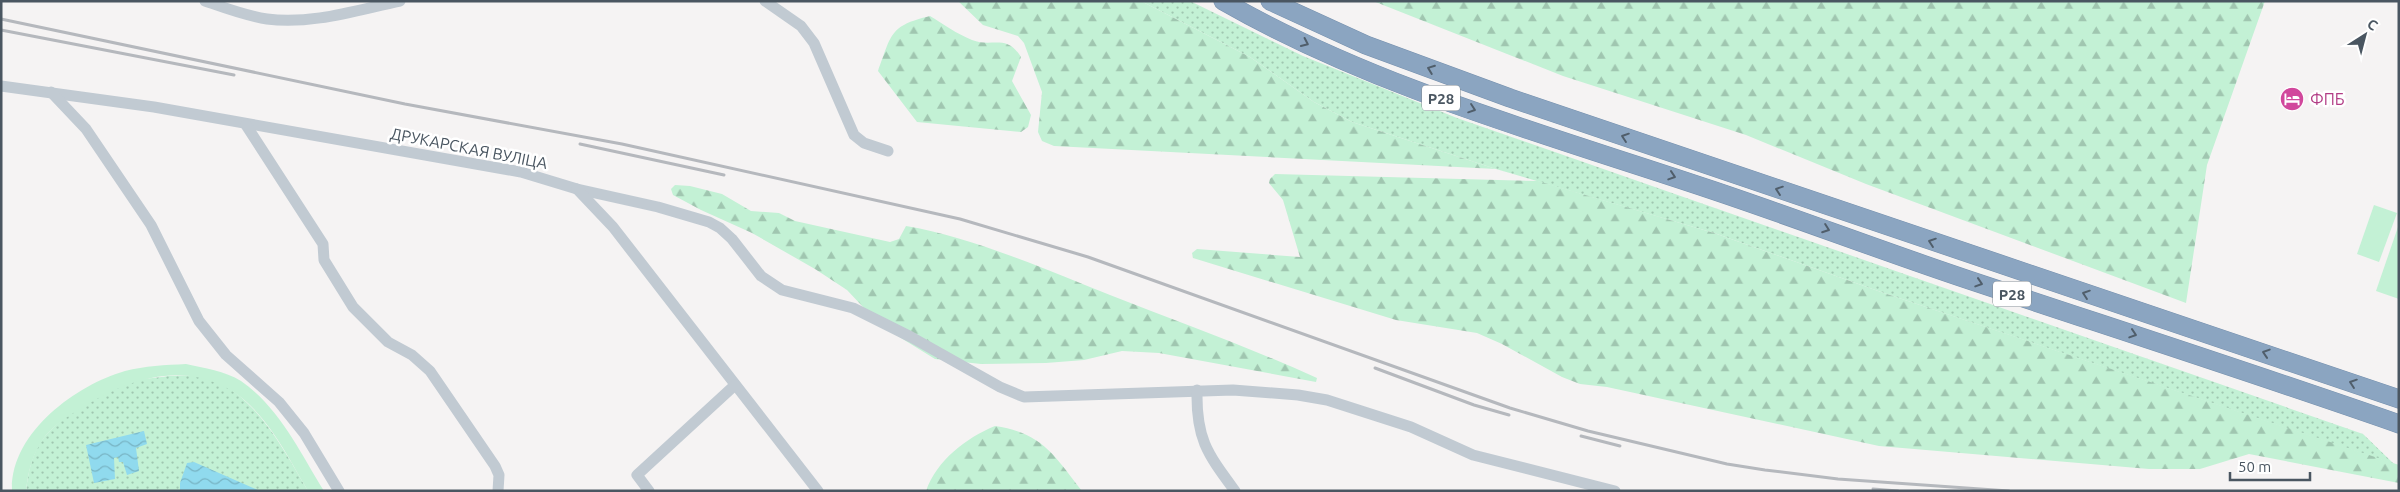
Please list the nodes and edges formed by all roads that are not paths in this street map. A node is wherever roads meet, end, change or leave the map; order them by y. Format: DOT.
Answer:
graph roads {
  1 [pos="204,1"];
  2 [pos="400,1"];
  3 [pos="765,1"];
  4 [pos="1212,1"];
  5 [pos="1222,1"];
  6 [pos="1270,1"];
  7 [pos="1283,1"];
  8 [pos="1260,23"];
  9 [pos="1320,24"];
  10 [pos="1,86"];
  11 [pos="51,92"];
  12 [pos="246,125"];
  13 [pos="888,151"];
  14 [pos="577,189"];
  15 [pos="736,385"];
  16 [pos="1196,390"];
  17 [pos="2399,399"];
  18 [pos="2399,424"];
  19 [pos="339,491"];
  20 [pos="498,491"];
  21 [pos="649,491"];
  22 [pos="818,491"];
  23 [pos="1235,491"];
  24 [pos="1615,491"];
  1 -- 2 [label="street"];
  3 -- 13 [label="street"];
  4 -- 8 [label="street"];
  5 -- 8 [label="highway, Р28"];
  6 -- 9 [label="highway, Р28"];
  7 -- 9 [label="highway"];
  8 -- 18 [label="highway, Р28, one-way"];
  17 -- 9 [label="highway, Р28, one-way"];
  10 -- 11 [label="street, ДРУКАРСКАЯ ВУЛІЦА"];
  11 -- 12 [label="street, ДРУКАРСКАЯ ВУЛІЦА"];
  11 -- 19 [label="street"];
  12 -- 14 [label="street, ДРУКАРСКАЯ ВУЛІЦА"];
  12 -- 20 [label="street"];
  14 -- 15 [label="street, ДРУКАРСКАЯ ВУЛІЦА"];
  14 -- 16 [label="street"];
  15 -- 21 [label="street"];
  15 -- 22 [label="street, ДРУКАРСКАЯ ВУЛІЦА"];
  16 -- 23 [label="street"];
  16 -- 24 [label="street"];
}
